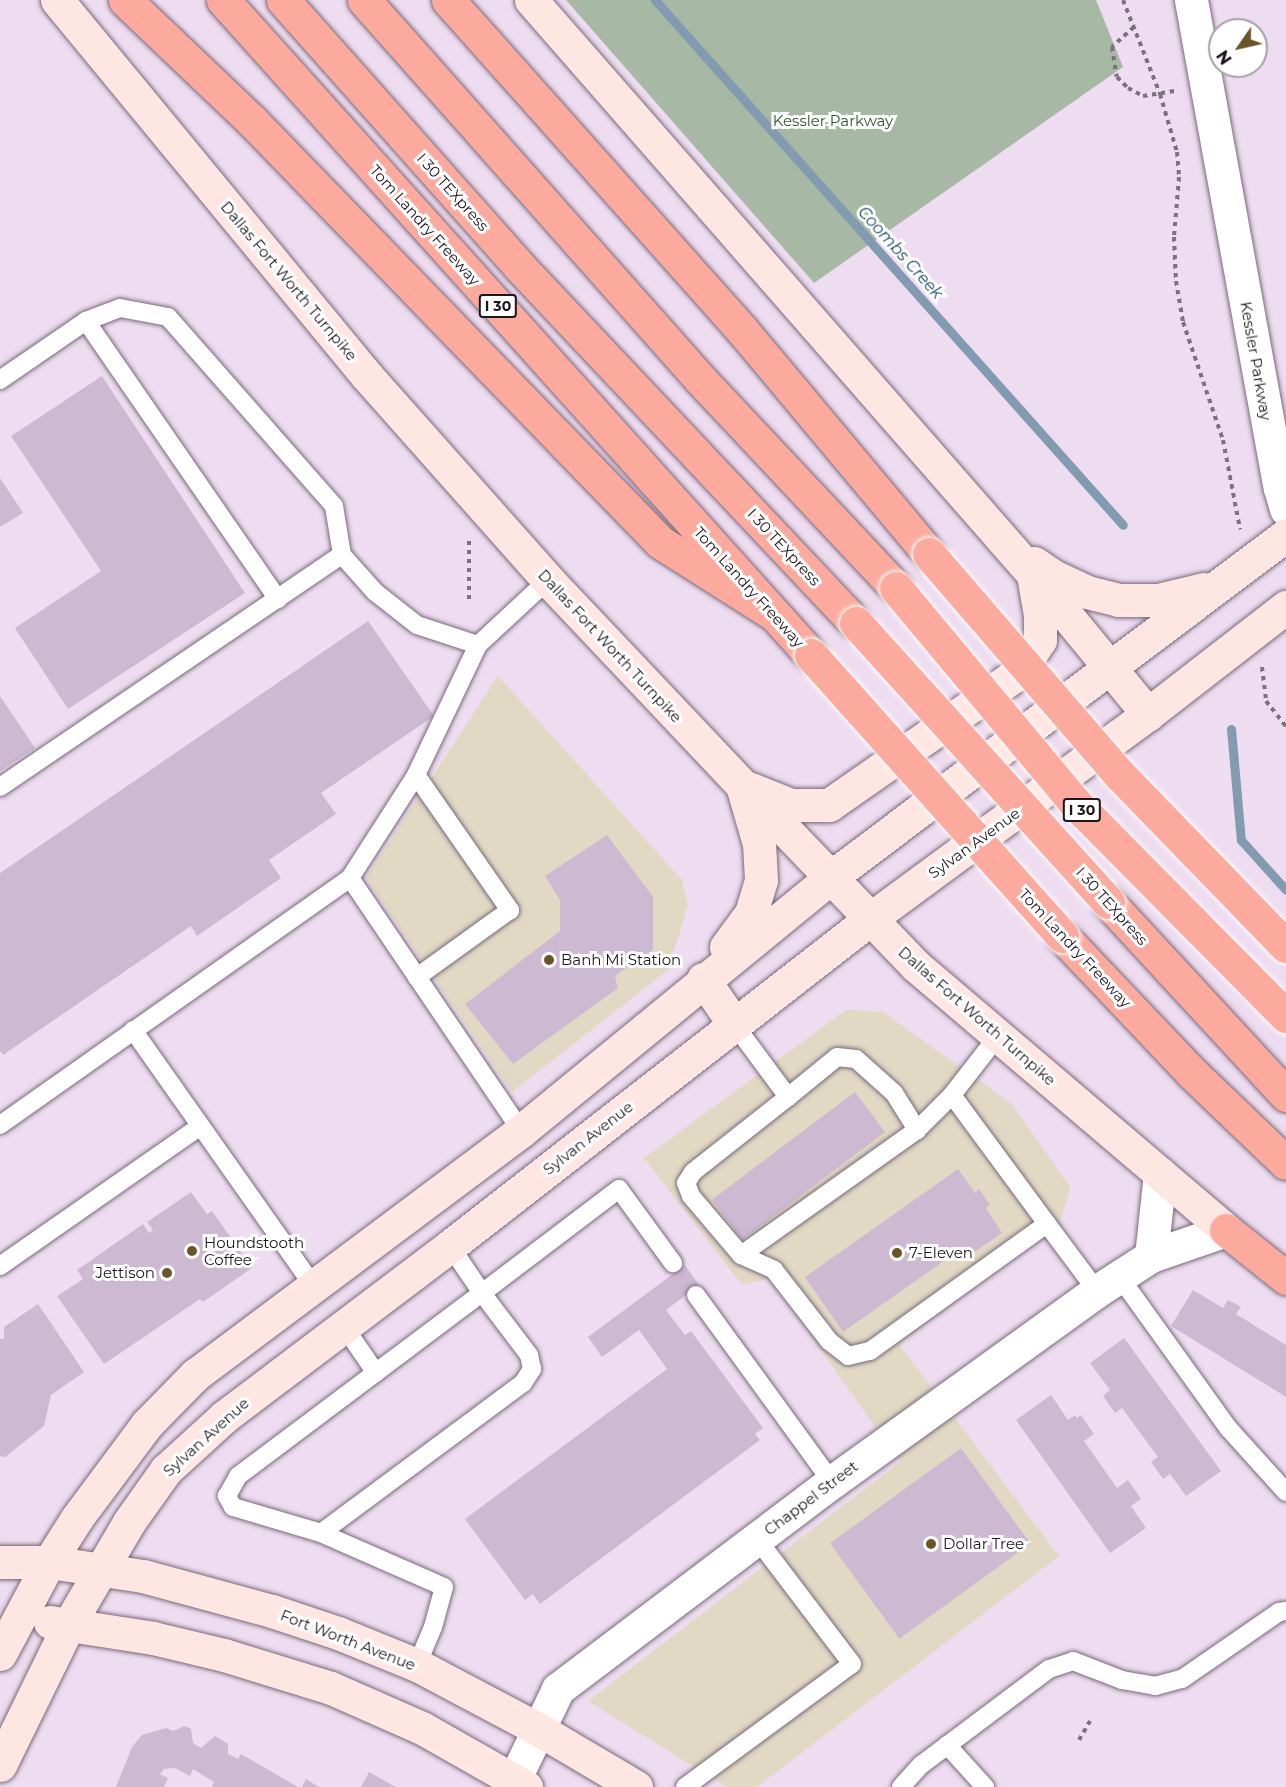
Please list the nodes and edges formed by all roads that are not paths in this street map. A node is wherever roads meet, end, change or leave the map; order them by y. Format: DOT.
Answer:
graph roads {
  1 [pos="125,0"];
  2 [pos="223,0"];
  3 [pos="283,0"];
  4 [pos="364,0"];
  5 [pos="448,0"];
  6 [pos="531,0"];
  7 [pos="1191,0"];
  8 [pos="53,1"];
  9 [pos="86,321"];
  10 [pos="0,380"];
  11 [pos="1286,509"];
  12 [pos="1286,535"];
  13 [pos="1003,539"];
  14 [pos="342,555"];
  15 [pos="1032,573"];
  16 [pos="548,580"];
  17 [pos="1217,586"];
  18 [pos="278,599"];
  19 [pos="1286,608"];
  20 [pos="772,613"];
  21 [pos="478,645"];
  22 [pos="1109,667"];
  23 [pos="1148,714"];
  24 [pos="416,775"];
  25 [pos="741,784"];
  26 [pos="0,788"];
  27 [pos="831,877"];
  28 [pos="350,878"];
  29 [pos="870,919"];
  30 [pos="1286,946"];
  31 [pos="417,977"];
  32 [pos="703,979"];
  33 [pos="1286,1016"];
  34 [pos="734,1024"];
  35 [pos="132,1030"];
  36 [pos="998,1036"];
  37 [pos="952,1095"];
  38 [pos="1286,1095"];
  39 [pos="788,1097"];
  40 [pos="0,1125"];
  41 [pos="199,1127"];
  42 [pos="917,1130"];
  43 [pos="521,1131"];
  44 [pos="1286,1163"];
  45 [pos="1160,1173"];
  46 [pos="1047,1224"];
  47 [pos="1226,1230"];
  48 [pos="450,1246"];
  49 [pos="741,1255"];
  50 [pos="1151,1256"];
  51 [pos="673,1263"];
  52 [pos="0,1266"];
  53 [pos="1286,1278"];
  54 [pos="1108,1284"];
  55 [pos="313,1285"];
  56 [pos="482,1293"];
  57 [pos="696,1295"];
  58 [pos="343,1325"];
  59 [pos="376,1373"];
  60 [pos="832,1482"];
  61 [pos="1286,1492"];
  62 [pos="321,1533"];
  63 [pos="757,1539"];
  64 [pos="0,1562"];
  65 [pos="49,1562"];
  66 [pos="101,1569"];
  67 [pos="1286,1611"];
  68 [pos="9,1617"];
  69 [pos="69,1624"];
  70 [pos="0,1654"];
  71 [pos="417,1665"];
  72 [pos="538,1729"];
  73 [pos="947,1745"];
  74 [pos="0,1766"];
  75 [pos="516,1785"];
  76 [pos="636,1787"];
  77 [pos="685,1787"];
  78 [pos="901,1787"];
  79 [pos="985,1787"];
  1 -- 20 [label="highway"];
  2 -- 20 [label="highway, Tom Landry Freeway / I 30"];
  3 -- 38 [label="highway, I 30 TEXpress, bridge"];
  4 -- 33 [label="highway, I 30, bridge"];
  5 -- 30 [label="highway, bridge"];
  6 -- 13 [label="main road"];
  7 -- 11 [label="street, Kessler Parkway"];
  8 -- 16 [label="main road, Dallas Fort Worth Turnpike"];
  9 -- 10 [label="lane"];
  9 -- 14 [label="lane"];
  9 -- 18 [label="lane"];
  12 -- 17 [label="main road"];
  13 -- 15 [label="main road"];
  13 -- 17 [label="main road"];
  14 -- 18 [label="lane"];
  14 -- 21 [label="lane"];
  15 -- 22 [label="main road"];
  15 -- 25 [label="main road"];
  16 -- 21 [label="lane"];
  16 -- 25 [label="main road, Dallas Fort Worth Turnpike"];
  17 -- 22 [label="main road"];
  18 -- 26 [label="lane"];
  19 -- 23 [label="main road, Sylvan Avenue"];
  20 -- 44 [label="highway, Tom Landry Freeway / I 30, bridge"];
  21 -- 24 [label="lane"];
  22 -- 23 [label="main road"];
  22 -- 27 [label="main road"];
  23 -- 29 [label="main road, Sylvan Avenue"];
  24 -- 28 [label="lane"];
  24 -- 31 [label="lane"];
  25 -- 27 [label="main road, Dallas Fort Worth Turnpike"];
  25 -- 32 [label="main road"];
  27 -- 29 [label="main road, Dallas Fort Worth Turnpike"];
  27 -- 32 [label="main road"];
  28 -- 31 [label="lane"];
  28 -- 35 [label="lane"];
  29 -- 34 [label="main road, Sylvan Avenue"];
  29 -- 36 [label="main road, Dallas Fort Worth Turnpike"];
  31 -- 43 [label="lane"];
  32 -- 34 [label="main road"];
  32 -- 43 [label="main road"];
  34 -- 39 [label="lane"];
  34 -- 48 [label="main road, Sylvan Avenue"];
  35 -- 40 [label="lane"];
  35 -- 41 [label="lane"];
  36 -- 37 [label="lane"];
  36 -- 45 [label="main road, Dallas Fort Worth Turnpike"];
  37 -- 42 [label="lane"];
  37 -- 46 [label="lane"];
  39 -- 42 [label="lane"];
  39 -- 49 [label="lane"];
  41 -- 52 [label="lane"];
  41 -- 55 [label="lane"];
  42 -- 49 [label="lane"];
  43 -- 55 [label="main road"];
  45 -- 47 [label="main road, Dallas Fort Worth Turnpike"];
  45 -- 50 [label="street"];
  46 -- 49 [label="lane"];
  46 -- 54 [label="lane"];
  47 -- 50 [label="street, Chappel Street"];
  47 -- 53 [label="highway"];
  48 -- 56 [label="lane"];
  48 -- 58 [label="main road, Sylvan Avenue"];
  50 -- 54 [label="street, Chappel Street"];
  51 -- 56 [label="lane"];
  54 -- 60 [label="street, Chappel Street"];
  54 -- 61 [label="lane"];
  55 -- 58 [label="main road"];
  55 -- 65 [label="main road"];
  56 -- 59 [label="lane"];
  56 -- 62 [label="lane"];
  57 -- 60 [label="lane"];
  58 -- 59 [label="lane"];
  58 -- 66 [label="main road, Sylvan Avenue"];
  59 -- 62 [label="lane"];
  60 -- 63 [label="street, Chappel Street"];
  62 -- 71 [label="lane"];
  63 -- 72 [label="street, Chappel Street"];
  63 -- 77 [label="lane"];
  64 -- 65 [label="main road, Fort Worth Avenue"];
  65 -- 66 [label="main road, Fort Worth Avenue"];
  65 -- 68 [label="main road"];
  66 -- 69 [label="main road, Sylvan Avenue"];
  66 -- 71 [label="main road, Fort Worth Avenue"];
  67 -- 73 [label="lane"];
  68 -- 69 [label="main road"];
  68 -- 70 [label="main road"];
  69 -- 74 [label="main road, Sylvan Avenue"];
  69 -- 75 [label="main road"];
  71 -- 72 [label="main road, Fort Worth Avenue"];
  72 -- 75 [label="street, Chappel Street"];
  72 -- 76 [label="main road, Fort Worth Avenue"];
  73 -- 78 [label="lane"];
  73 -- 79 [label="lane"];
}
